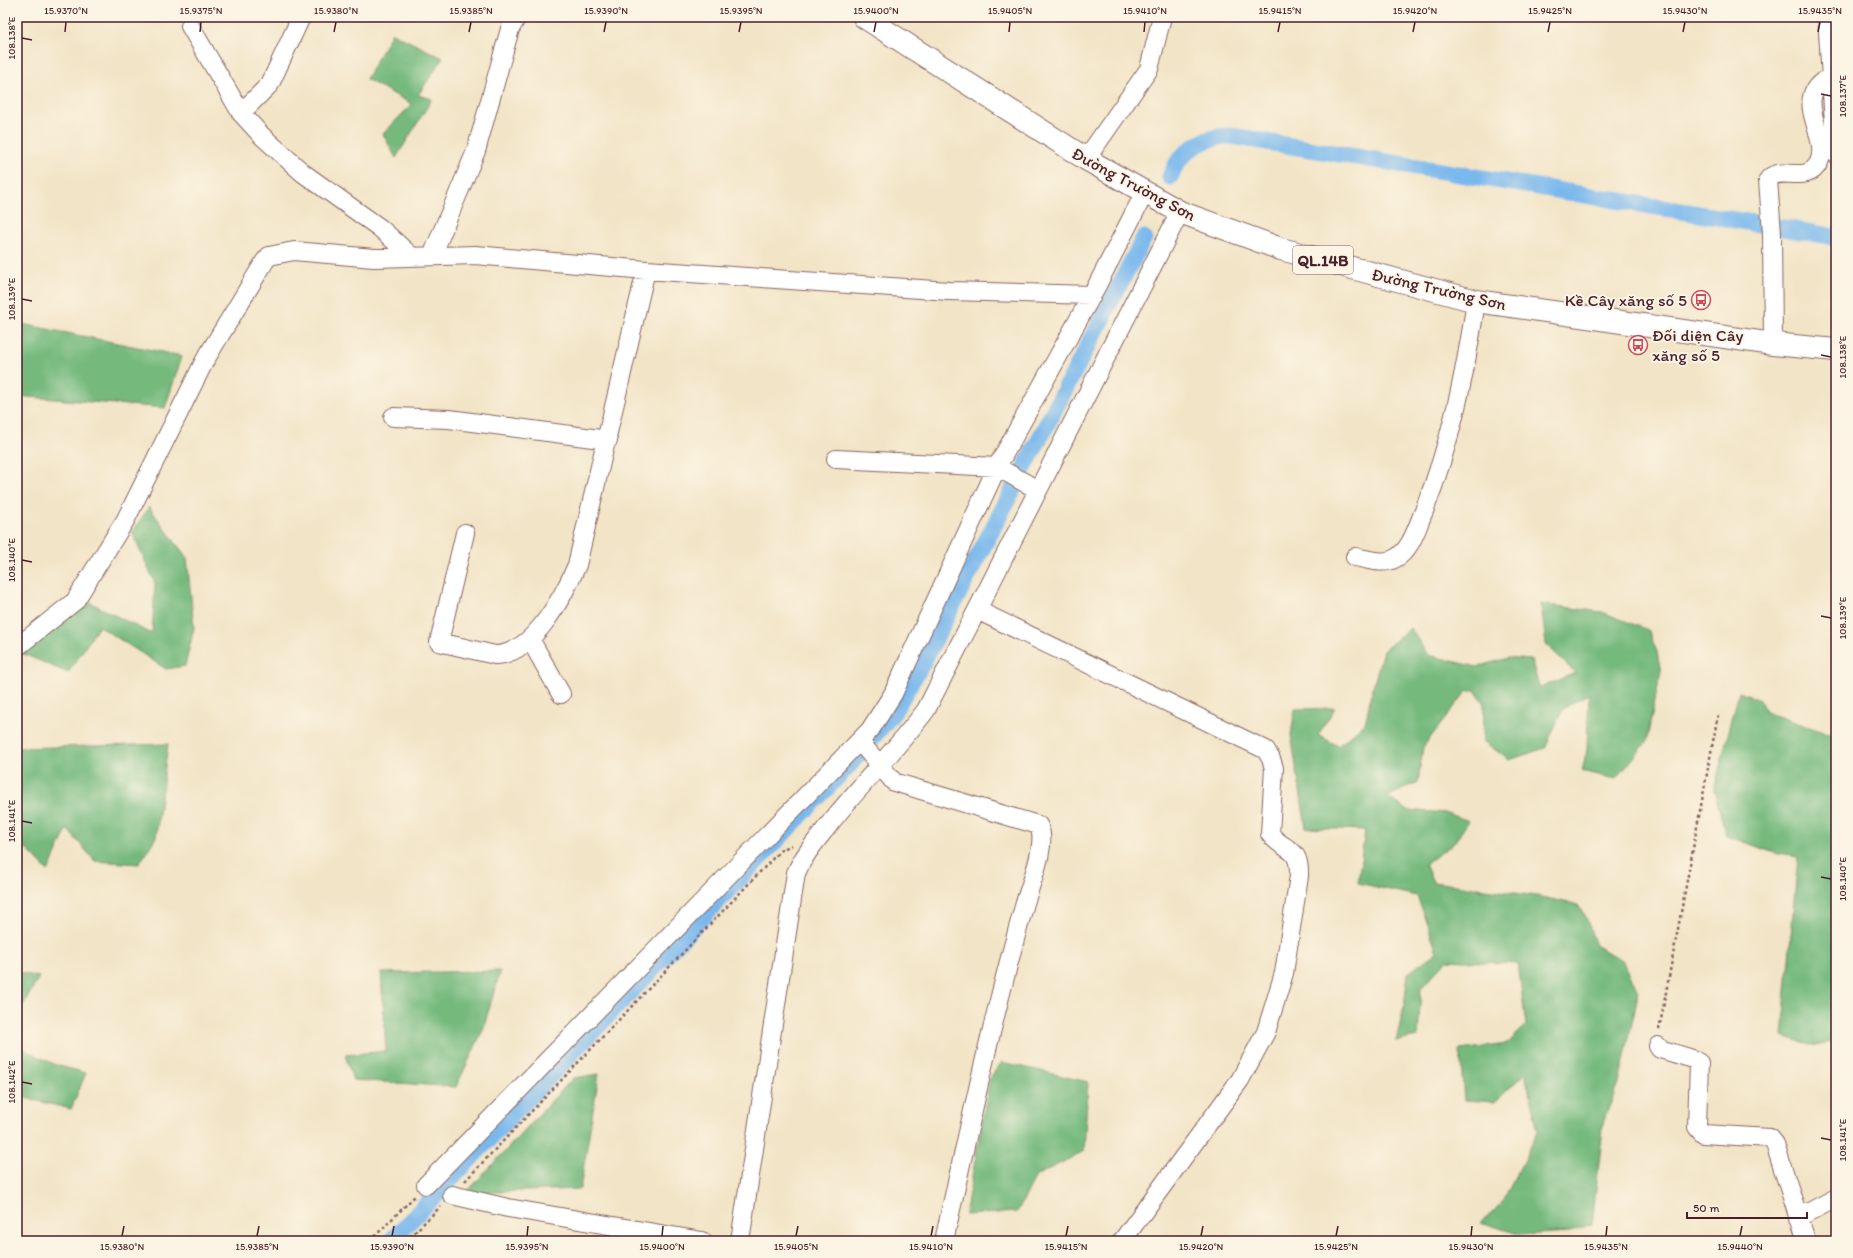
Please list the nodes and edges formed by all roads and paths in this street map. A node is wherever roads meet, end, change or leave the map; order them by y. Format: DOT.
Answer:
graph roads {
  1 [pos="301,17"];
  2 [pos="517,17"];
  3 [pos="864,17"];
  4 [pos="1162,17"];
  5 [pos="1827,17"];
  6 [pos="190,26"];
  7 [pos="1831,78"];
  8 [pos="241,113"];
  9 [pos="1836,154"];
  10 [pos="1086,160"];
  11 [pos="1145,192"];
  12 [pos="1180,212"];
  13 [pos="432,256"];
  14 [pos="412,257"];
  15 [pos="646,270"];
  16 [pos="1092,295"];
  17 [pos="1476,302"];
  18 [pos="1773,344"];
  19 [pos="1836,350"];
  20 [pos="393,417"];
  21 [pos="608,440"];
  22 [pos="836,459"];
  23 [pos="997,467"];
  24 [pos="1038,490"];
  25 [pos="465,533"];
  26 [pos="1356,557"];
  27 [pos="977,610"];
  28 [pos="530,639"];
  29 [pos="17,647"];
  30 [pos="561,694"];
  31 [pos="1718,715"];
  32 [pos="860,742"];
  33 [pos="880,766"];
  34 [pos="795,844"];
  35 [pos="1658,1046"];
  36 [pos="426,1185"];
  37 [pos="452,1195"];
  38 [pos="1836,1198"];
  39 [pos="1798,1218"];
  40 [pos="370,1241"];
  41 [pos="406,1241"];
  42 [pos="702,1241"];
  43 [pos="740,1241"];
  44 [pos="944,1241"];
  45 [pos="1122,1241"];
  46 [pos="1806,1241"];
  1 -- 8 [label="street"];
  2 -- 13 [label="street"];
  3 -- 10 [label="highway, Đường Trường Sơn / QL.14B"];
  4 -- 10 [label="street"];
  5 -- 7 [label="street"];
  6 -- 8 [label="street"];
  7 -- 9 [label="street"];
  7 -- 18 [label="street"];
  8 -- 14 [label="street"];
  10 -- 11 [label="highway, Đường Trường Sơn / QL.14B"];
  11 -- 12 [label="highway, Đường Trường Sơn / QL.14B"];
  11 -- 16 [label="street"];
  12 -- 17 [label="highway, Đường Trường Sơn / QL.14B"];
  12 -- 24 [label="street"];
  13 -- 14 [label="street"];
  13 -- 15 [label="street"];
  14 -- 29 [label="street"];
  15 -- 16 [label="street"];
  15 -- 21 [label="street"];
  16 -- 23 [label="street"];
  17 -- 18 [label="highway, Đường Trường Sơn / QL.14B"];
  17 -- 26 [label="street"];
  18 -- 19 [label="highway, Đường Trường Sơn / QL.14B"];
  20 -- 21 [label="street"];
  21 -- 28 [label="street"];
  22 -- 23 [label="street"];
  23 -- 24 [label="street"];
  23 -- 32 [label="street"];
  24 -- 27 [label="street"];
  25 -- 28 [label="street"];
  27 -- 33 [label="street"];
  27 -- 45 [label="street"];
  28 -- 30 [label="street"];
  31 -- 35 [label="path"];
  32 -- 33 [label="street"];
  32 -- 36 [label="street"];
  33 -- 43 [label="street"];
  33 -- 44 [label="street"];
  34 -- 37 [label="path"];
  35 -- 39 [label="street"];
  36 -- 40 [label="path"];
  37 -- 41 [label="path"];
  37 -- 42 [label="street"];
  38 -- 39 [label="street"];
  39 -- 46 [label="street"];
}
